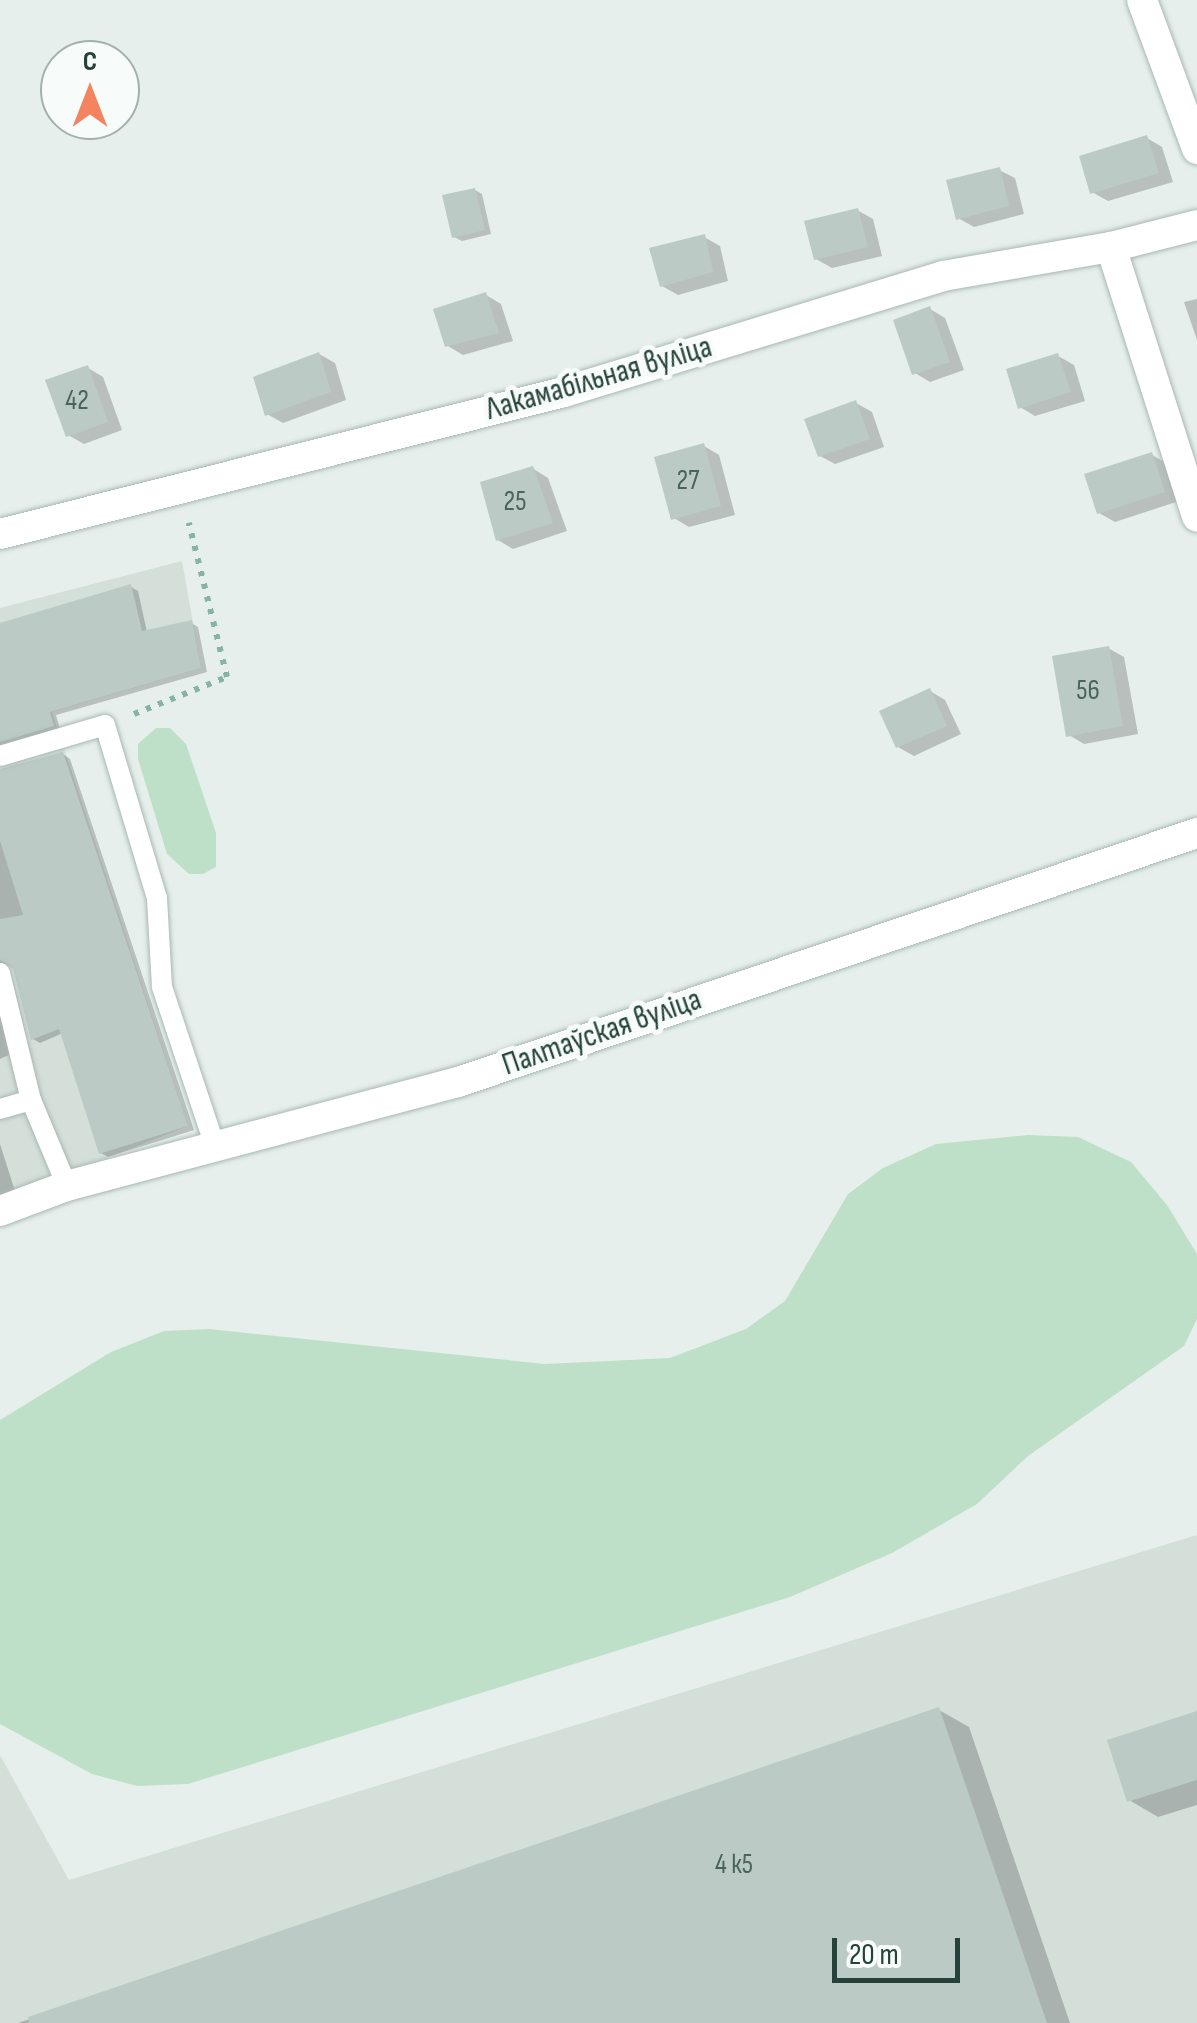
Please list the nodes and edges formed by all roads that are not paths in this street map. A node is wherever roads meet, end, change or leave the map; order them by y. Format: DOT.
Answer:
graph roads {
  1 [pos="1142,0"];
  2 [pos="1197,149"];
  3 [pos="1197,225"];
  4 [pos="1111,247"];
  5 [pos="1197,518"];
  6 [pos="0,534"];
  7 [pos="0,756"];
  8 [pos="1197,833"];
  9 [pos="0,973"];
  10 [pos="31,1100"];
  11 [pos="0,1109"];
  12 [pos="215,1146"];
  13 [pos="66,1186"];
  14 [pos="0,1212"];
  1 -- 2 [label="street"];
  3 -- 4 [label="street, Лакамабільная вуліца"];
  4 -- 5 [label="street"];
  4 -- 6 [label="street, Лакамабільная вуліца"];
  7 -- 12 [label="lane"];
  8 -- 12 [label="street, Палтаўская вуліца"];
  9 -- 10 [label="lane"];
  10 -- 11 [label="lane"];
  10 -- 13 [label="lane"];
  12 -- 13 [label="street, Палтаўская вуліца"];
  13 -- 14 [label="street, Палтаўская вуліца"];
}
